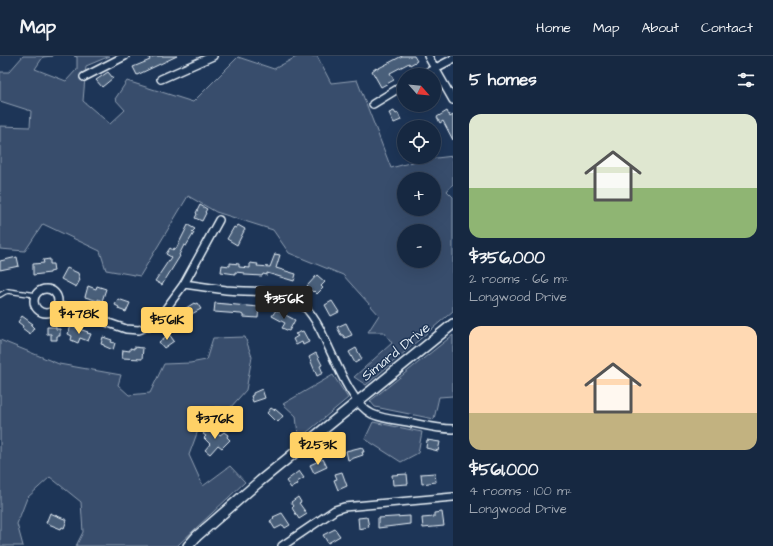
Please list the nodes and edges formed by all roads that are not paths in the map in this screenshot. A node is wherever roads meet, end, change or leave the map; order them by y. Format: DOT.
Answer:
graph roads {
  1 [pos="126,56"];
  2 [pos="213,56"];
  3 [pos="428,56"];
  4 [pos="453,59"];
  5 [pos="435,68"];
  6 [pos="84,77"];
  7 [pos="441,79"];
  8 [pos="161,80"];
  9 [pos="397,89"];
  10 [pos="453,100"];
  11 [pos="373,104"];
  12 [pos="219,220"];
  13 [pos="184,284"];
  14 [pos="0,295"];
  15 [pos="36,295"];
  16 [pos="57,305"];
  17 [pos="453,324"];
  18 [pos="357,402"];
  19 [pos="453,429"];
  20 [pos="453,497"];
  21 [pos="188,546"];
  22 [pos="282,546"];
  1 -- 6 [label="street"];
  2 -- 8 [label="street"];
  3 -- 5 [label="street"];
  4 -- 5 [label="street"];
  7 -- 10 [label="street"];
  9 -- 11 [label="street"];
  12 -- 13 [label="street"];
  13 -- 16 [label="street"];
  13 -- 18 [label="street"];
  14 -- 15 [label="lane"];
  15 -- 16 [label="street"];
  15 -- 16 [label="street"];
  17 -- 18 [label="street, Simard Drive"];
  18 -- 19 [label="street"];
  18 -- 21 [label="street, Simard Drive"];
  20 -- 22 [label="street"];
}
